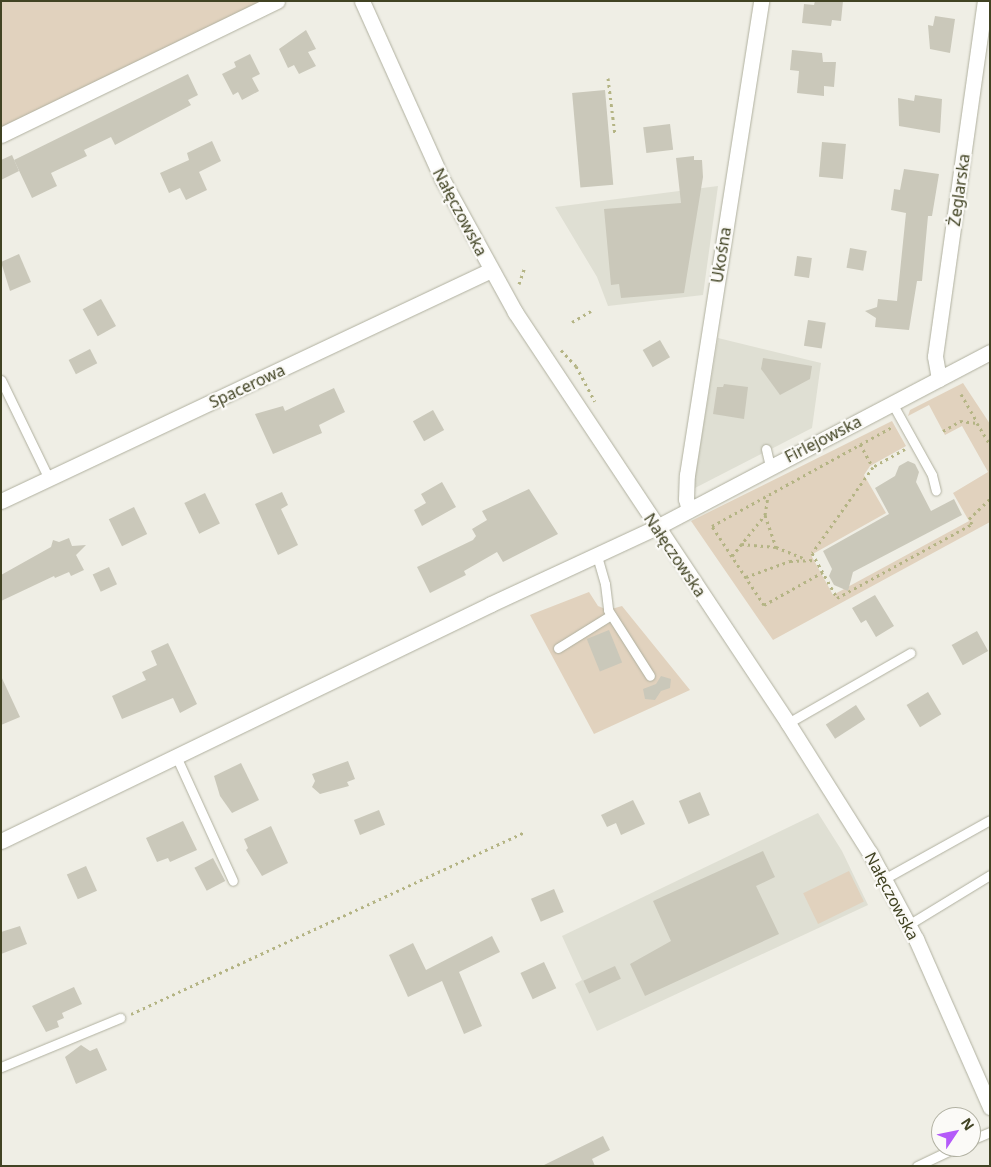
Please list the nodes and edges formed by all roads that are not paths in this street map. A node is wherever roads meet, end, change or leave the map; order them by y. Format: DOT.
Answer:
graph roads {
  1 [pos="277,1"];
  2 [pos="362,1"];
  3 [pos="761,1"];
  4 [pos="986,1"];
  5 [pos="1,135"];
  6 [pos="491,270"];
  7 [pos="990,352"];
  8 [pos="938,379"];
  9 [pos="1,380"];
  10 [pos="892,403"];
  11 [pos="766,449"];
  12 [pos="770,466"];
  13 [pos="49,479"];
  14 [pos="936,491"];
  15 [pos="1,501"];
  16 [pos="689,510"];
  17 [pos="657,527"];
  18 [pos="597,556"];
  19 [pos="611,615"];
  20 [pos="558,648"];
  21 [pos="910,653"];
  22 [pos="650,676"];
  23 [pos="788,723"];
  24 [pos="176,756"];
  25 [pos="990,820"];
  26 [pos="1,841"];
  27 [pos="990,875"];
  28 [pos="884,879"];
  29 [pos="232,881"];
  30 [pos="908,925"];
  31 [pos="120,1018"];
  32 [pos="1,1067"];
  33 [pos="990,1107"];
  34 [pos="936,1157"];
  35 [pos="917,1166"];
  1 -- 5 [label="street"];
  2 -- 6 [label="street, Nałęczowska"];
  3 -- 16 [label="street, Ukośna"];
  4 -- 8 [label="street, Żeglarska"];
  6 -- 13 [label="street, Spacerowa"];
  6 -- 17 [label="street, Nałęczowska"];
  7 -- 8 [label="street, Firlejowska"];
  8 -- 10 [label="street, Firlejowska"];
  9 -- 13 [label="lane"];
  10 -- 12 [label="street, Firlejowska"];
  10 -- 14 [label="lane"];
  11 -- 12 [label="lane"];
  12 -- 16 [label="street, Firlejowska"];
  13 -- 15 [label="street, Spacerowa"];
  16 -- 17 [label="street, Firlejowska"];
  17 -- 18 [label="street, Firlejowska"];
  17 -- 23 [label="street, Nałęczowska"];
  18 -- 19 [label="lane"];
  18 -- 24 [label="street, Firlejowska"];
  19 -- 20 [label="lane"];
  19 -- 22 [label="lane"];
  21 -- 23 [label="lane"];
  23 -- 28 [label="street, Nałęczowska"];
  24 -- 26 [label="street, Firlejowska"];
  24 -- 29 [label="lane"];
  25 -- 28 [label="lane"];
  27 -- 30 [label="lane"];
  28 -- 30 [label="street, Nałęczowska"];
  30 -- 33 [label="street, Nałęczowska"];
  31 -- 32 [label="lane"];
  34 -- 35 [label="lane"];
}
